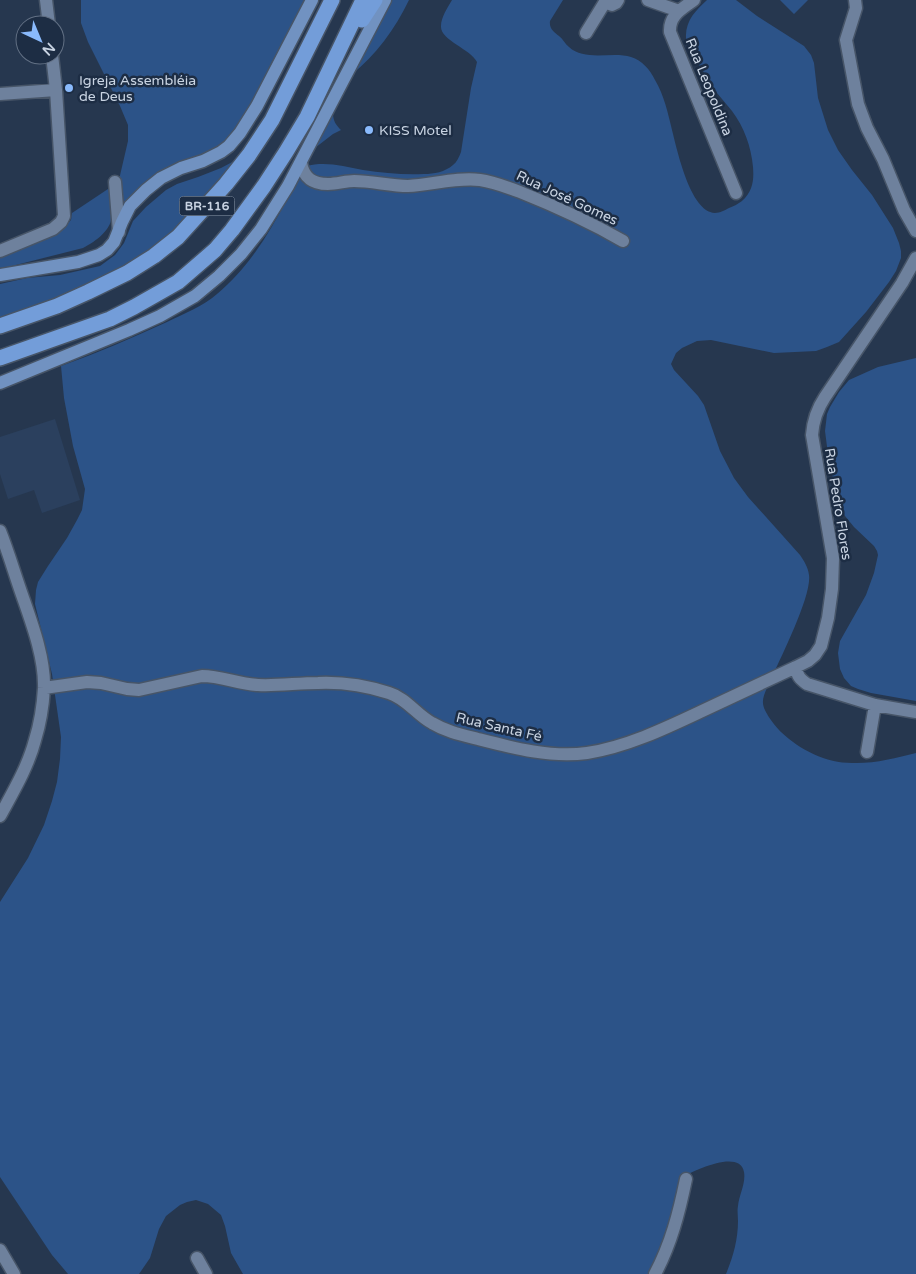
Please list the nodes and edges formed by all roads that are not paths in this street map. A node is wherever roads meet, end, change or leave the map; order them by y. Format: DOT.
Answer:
graph roads {
  1 [pos="46,0"];
  2 [pos="312,0"];
  3 [pos="332,0"];
  4 [pos="363,0"];
  5 [pos="375,0"];
  6 [pos="385,0"];
  7 [pos="648,0"];
  8 [pos="694,0"];
  9 [pos="855,0"];
  10 [pos="609,1"];
  11 [pos="679,11"];
  12 [pos="48,15"];
  13 [pos="586,33"];
  14 [pos="53,65"];
  15 [pos="56,90"];
  16 [pos="0,94"];
  17 [pos="307,117"];
  18 [pos="301,163"];
  19 [pos="115,182"];
  20 [pos="736,193"];
  21 [pos="916,230"];
  22 [pos="119,232"];
  23 [pos="623,241"];
  24 [pos="0,251"];
  25 [pos="916,258"];
  26 [pos="0,275"];
  27 [pos="0,326"];
  28 [pos="0,358"];
  29 [pos="0,383"];
  30 [pos="0,531"];
  31 [pos="796,668"];
  32 [pos="44,688"];
  33 [pos="875,705"];
  34 [pos="916,712"];
  35 [pos="868,752"];
  36 [pos="0,816"];
  37 [pos="686,1179"];
  38 [pos="0,1250"];
  39 [pos="197,1258"];
  40 [pos="14,1274"];
  41 [pos="206,1274"];
  42 [pos="655,1274"];
  1 -- 12 [label="street"];
  2 -- 22 [label="main road"];
  3 -- 27 [label="highway, BR-116"];
  4 -- 17 [label="highway, BR-116"];
  5 -- 17 [label="highway"];
  6 -- 18 [label="main road"];
  7 -- 11 [label="street"];
  8 -- 11 [label="street"];
  9 -- 21 [label="street"];
  10 -- 13 [label="street"];
  11 -- 20 [label="street, Rua Leopoldina"];
  14 -- 15 [label="street"];
  15 -- 16 [label="street"];
  15 -- 24 [label="street"];
  17 -- 28 [label="highway, BR-116"];
  18 -- 23 [label="street, Rua José Gomes"];
  18 -- 29 [label="main road"];
  19 -- 22 [label="street"];
  22 -- 26 [label="main road"];
  25 -- 31 [label="street, Rua Pedro Flores"];
  30 -- 32 [label="street"];
  31 -- 32 [label="street, Rua Santa Fé"];
  31 -- 33 [label="street"];
  32 -- 36 [label="street"];
  33 -- 34 [label="street"];
  33 -- 35 [label="street"];
  37 -- 42 [label="street"];
  38 -- 40 [label="street"];
  39 -- 41 [label="street"];
}
